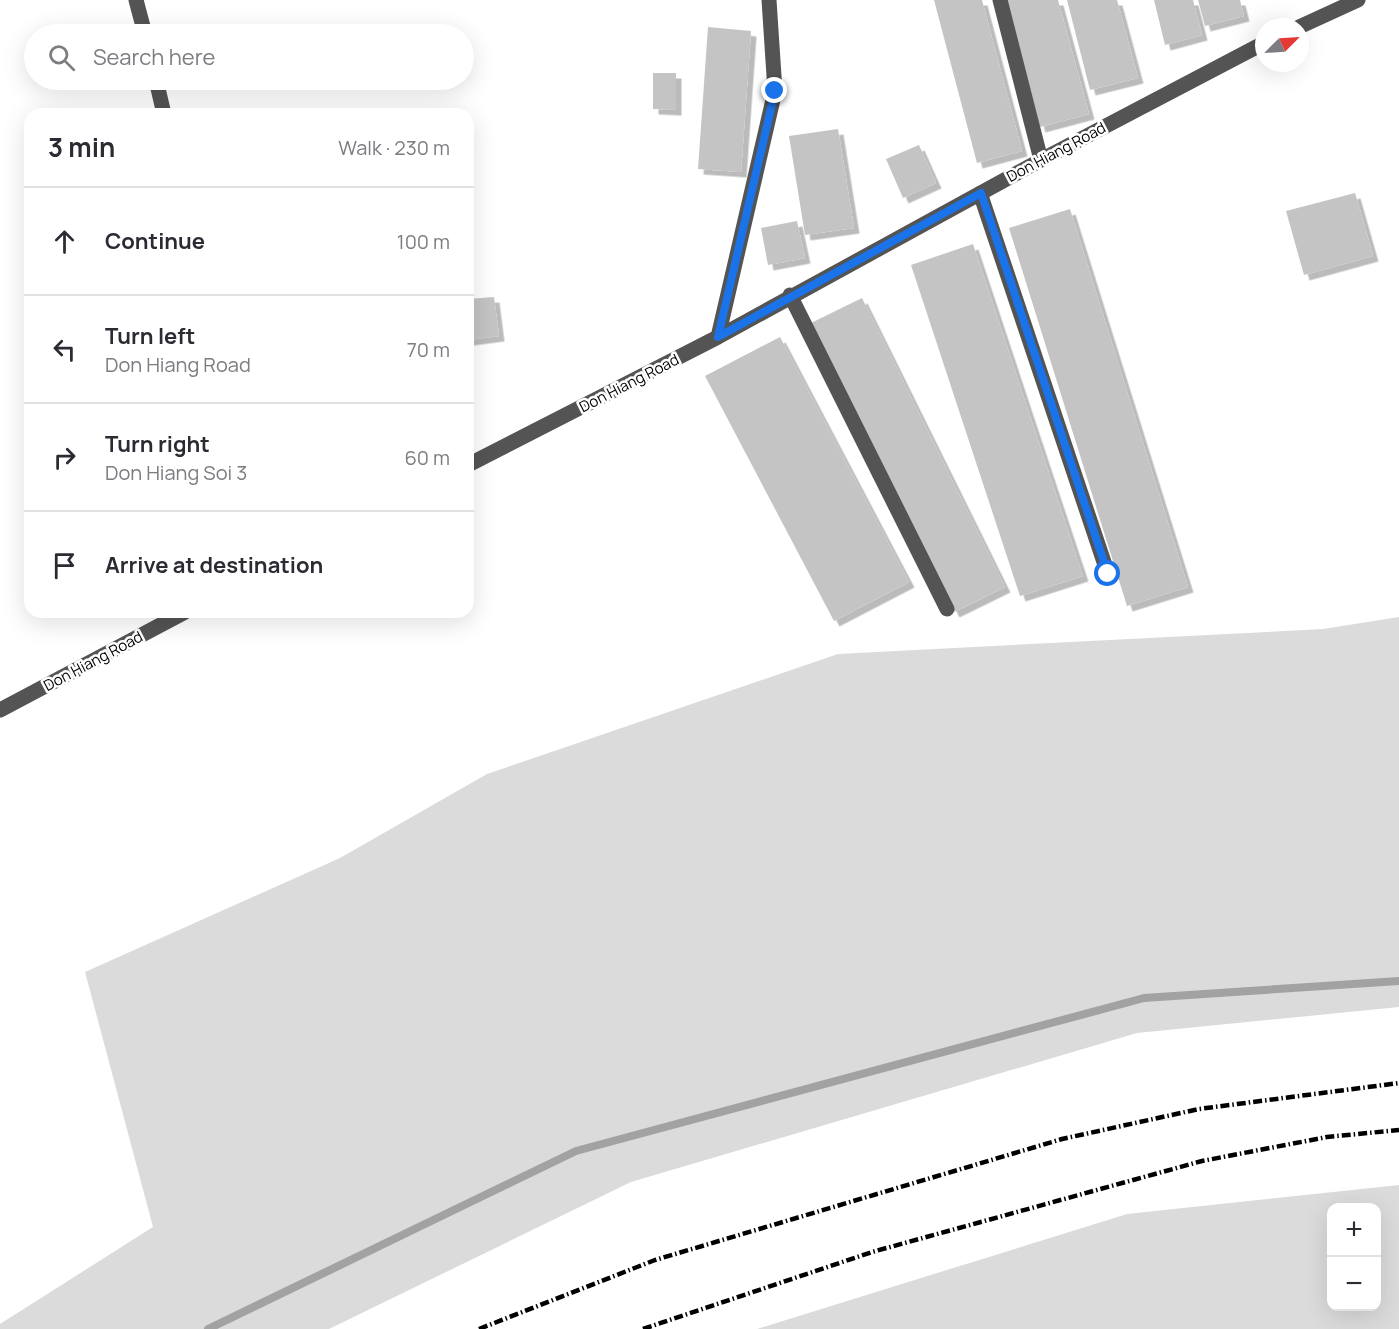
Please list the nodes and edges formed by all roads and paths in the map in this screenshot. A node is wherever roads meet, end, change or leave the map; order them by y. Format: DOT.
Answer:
graph roads {
  1 [pos="136,0"];
  2 [pos="770,0"];
  3 [pos="1000,0"];
  4 [pos="1358,0"];
  5 [pos="1309,22"];
  6 [pos="142,24"];
  7 [pos="1255,48"];
  8 [pos="158,90"];
  9 [pos="163,108"];
  10 [pos="1041,160"];
  11 [pos="981,193"];
  12 [pos="790,295"];
  13 [pos="718,337"];
  14 [pos="474,462"];
  15 [pos="1108,574"];
  16 [pos="947,609"];
  17 [pos="174,618"];
  18 [pos="0,710"];
  1 -- 6 [label="street"];
  2 -- 13 [label="street"];
  3 -- 10 [label="street"];
  4 -- 5 [label="street"];
  7 -- 10 [label="street, Don Hiang Road"];
  8 -- 9 [label="street"];
  10 -- 11 [label="street, Don Hiang Road"];
  11 -- 12 [label="street, Don Hiang Road"];
  11 -- 15 [label="street"];
  12 -- 13 [label="street, Don Hiang Road"];
  12 -- 16 [label="street"];
  13 -- 14 [label="street, Don Hiang Road"];
  17 -- 18 [label="street, Don Hiang Road"];
}
